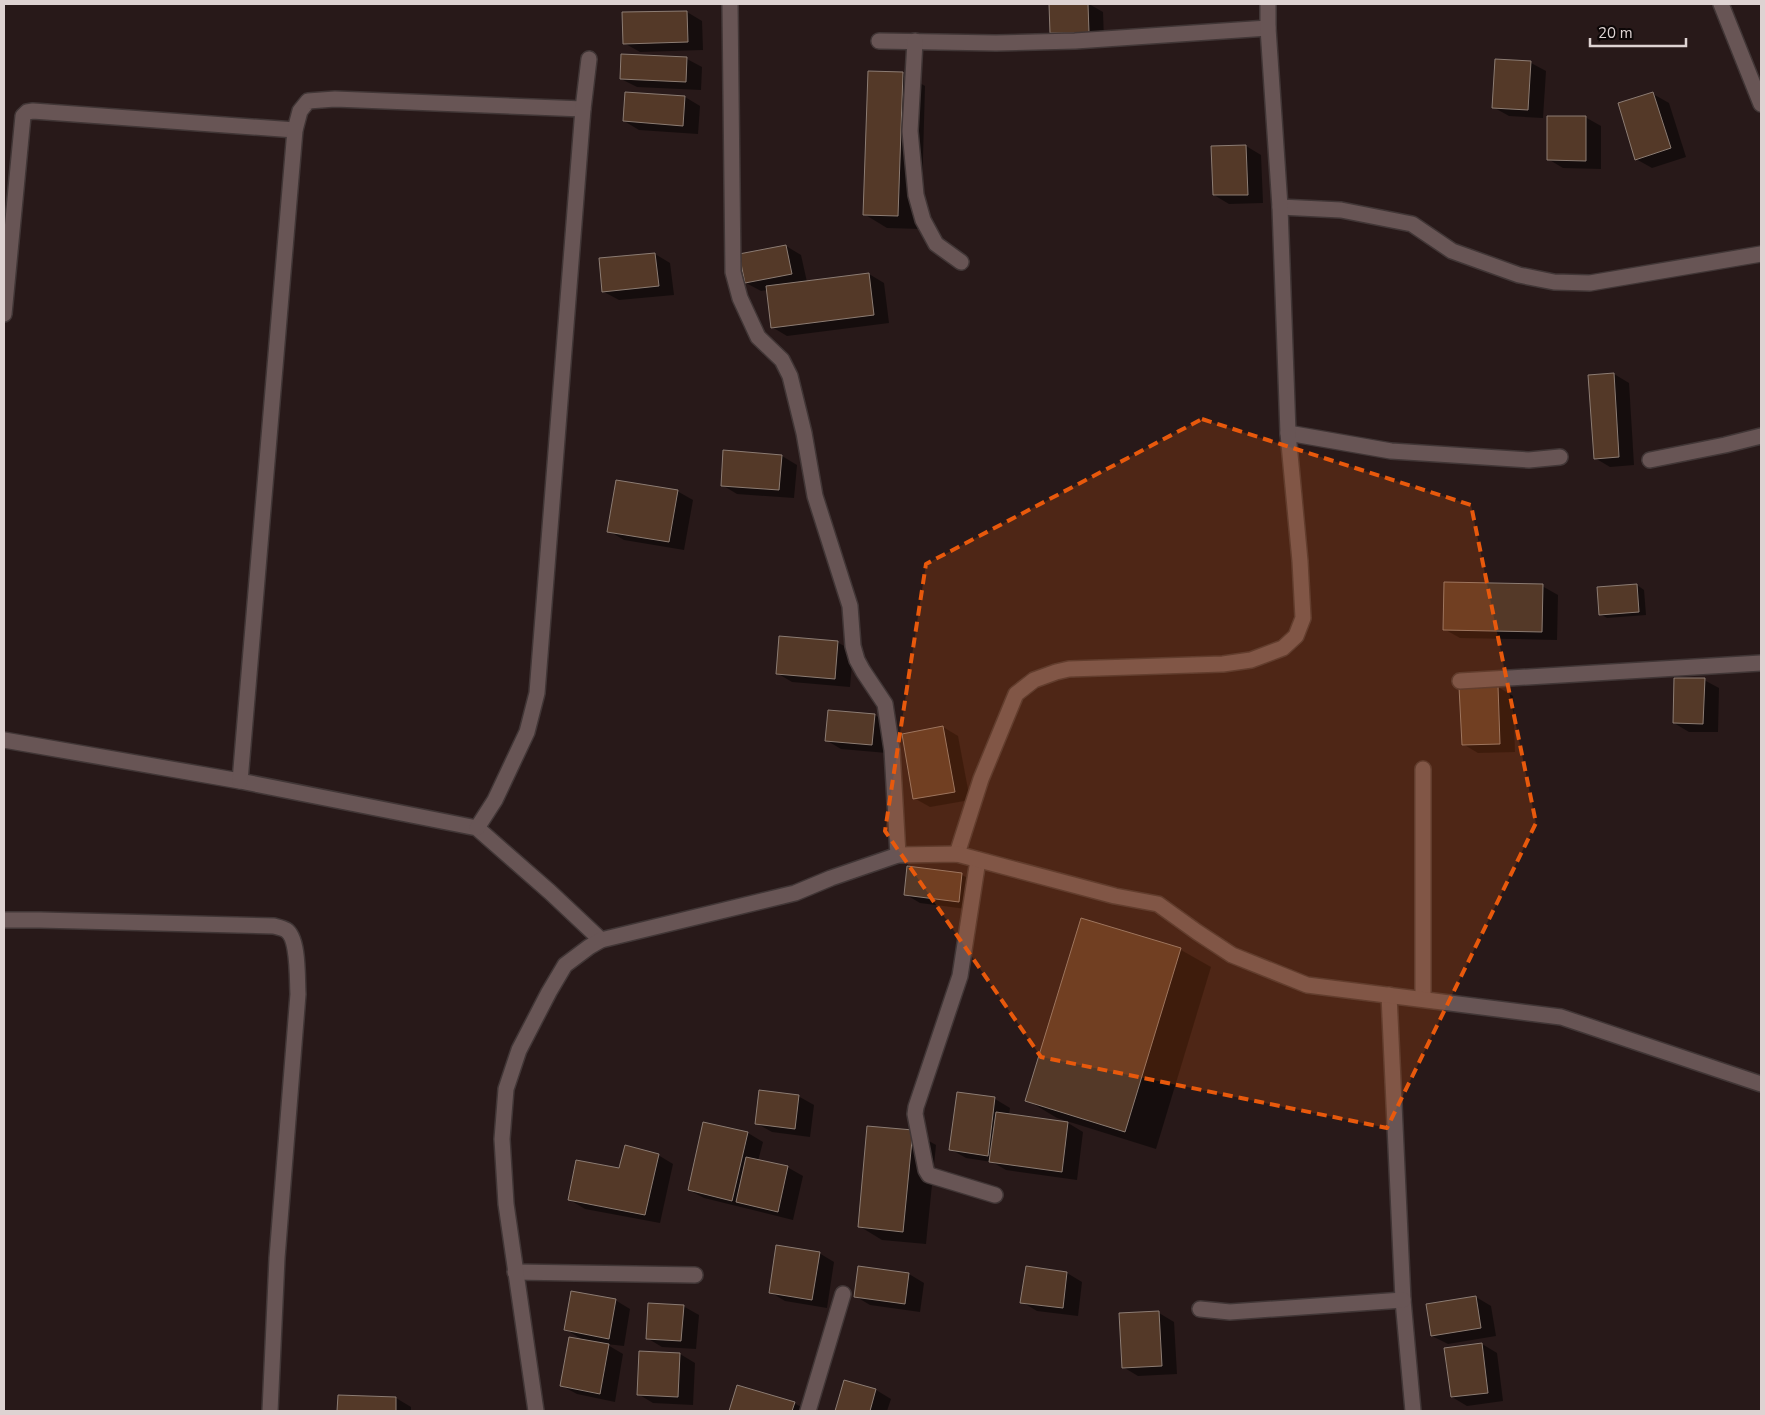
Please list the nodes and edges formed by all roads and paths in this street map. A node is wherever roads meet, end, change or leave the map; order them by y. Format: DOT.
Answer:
graph roads {
  1 [pos="730,4"];
  2 [pos="1268,4"];
  3 [pos="1721,4"];
  4 [pos="1268,28"];
  5 [pos="879,41"];
  6 [pos="915,41"];
  7 [pos="588,59"];
  8 [pos="1761,104"];
  9 [pos="583,109"];
  10 [pos="295,130"];
  11 [pos="1280,207"];
  12 [pos="1761,254"];
  13 [pos="961,262"];
  14 [pos="4,314"];
  15 [pos="1288,433"];
  16 [pos="1761,436"];
  17 [pos="1560,457"];
  18 [pos="1650,460"];
  19 [pos="1761,664"];
  20 [pos="1460,681"];
  21 [pos="4,740"];
  22 [pos="1423,769"];
  23 [pos="240,781"];
  24 [pos="477,828"];
  25 [pos="957,854"];
  26 [pos="898,855"];
  27 [pos="978,860"];
  28 [pos="4,920"];
  29 [pos="601,940"];
  30 [pos="1389,995"];
  31 [pos="1423,1000"];
  32 [pos="1761,1084"];
  33 [pos="995,1195"];
  34 [pos="515,1272"];
  35 [pos="695,1275"];
  36 [pos="843,1294"];
  37 [pos="1403,1300"];
  38 [pos="1200,1309"];
  39 [pos="270,1411"];
  40 [pos="536,1411"];
  41 [pos="808,1411"];
  42 [pos="1413,1411"];
  1 -- 26 [label="street"];
  2 -- 4 [label="street"];
  3 -- 8 [label="street"];
  4 -- 6 [label="street"];
  4 -- 11 [label="street"];
  5 -- 6 [label="street"];
  6 -- 13 [label="street"];
  7 -- 9 [label="street"];
  9 -- 10 [label="street"];
  9 -- 24 [label="street"];
  10 -- 14 [label="street"];
  10 -- 23 [label="street"];
  11 -- 12 [label="street"];
  11 -- 15 [label="street"];
  15 -- 17 [label="street"];
  15 -- 25 [label="street"];
  16 -- 18 [label="street"];
  19 -- 20 [label="street"];
  21 -- 23 [label="street"];
  22 -- 31 [label="street"];
  23 -- 24 [label="street"];
  24 -- 29 [label="street"];
  25 -- 26 [label="street"];
  25 -- 27 [label="street"];
  26 -- 29 [label="street"];
  27 -- 30 [label="street"];
  27 -- 33 [label="street"];
  28 -- 39 [label="street"];
  29 -- 34 [label="street"];
  30 -- 31 [label="street"];
  30 -- 37 [label="street"];
  31 -- 32 [label="street"];
  34 -- 35 [label="street"];
  34 -- 40 [label="street"];
  36 -- 41 [label="street"];
  37 -- 38 [label="street"];
  37 -- 42 [label="street"];
}
